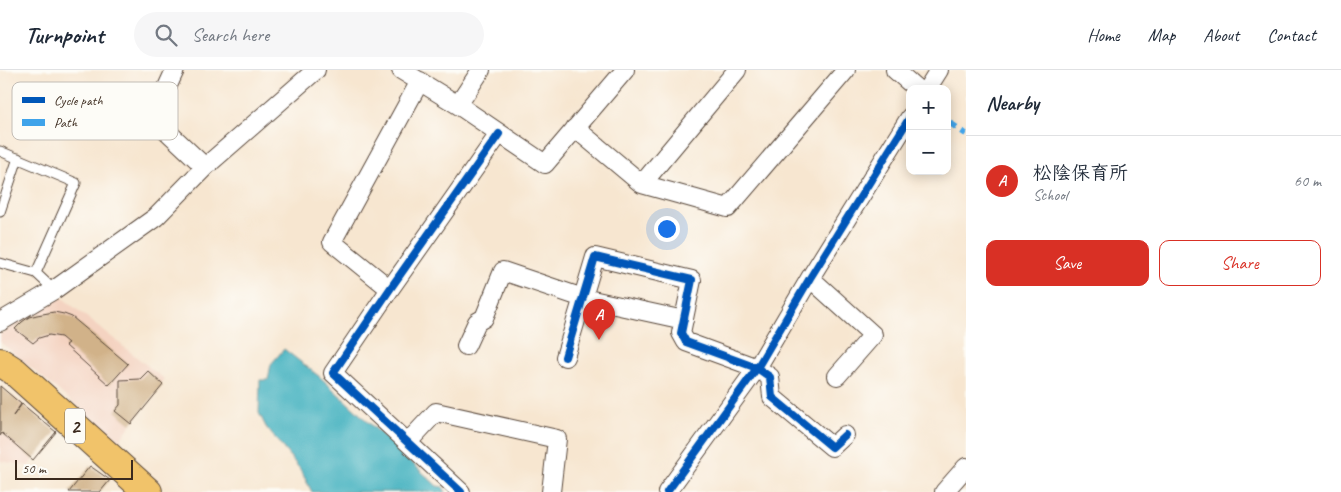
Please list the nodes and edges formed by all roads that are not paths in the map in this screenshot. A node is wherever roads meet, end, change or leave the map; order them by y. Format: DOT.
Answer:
graph roads {
  1 [pos="175,70"];
  2 [pos="316,70"];
  3 [pos="401,70"];
  4 [pos="481,70"];
  5 [pos="625,70"];
  6 [pos="737,70"];
  7 [pos="846,70"];
  8 [pos="895,70"];
  9 [pos="939,70"];
  10 [pos="420,81"];
  11 [pos="170,82"];
  12 [pos="912,85"];
  13 [pos="930,85"];
  14 [pos="458,104"];
  15 [pos="906,123"];
  16 [pos="576,128"];
  17 [pos="499,134"];
  18 [pos="176,140"];
  19 [pos="0,151"];
  20 [pos="18,158"];
  21 [pos="205,167"];
  22 [pos="642,184"];
  23 [pos="0,212"];
  24 [pos="0,263"];
  25 [pos="36,273"];
  26 [pos="810,278"];
  27 [pos="390,289"];
  28 [pos="54,290"];
  29 [pos="583,298"];
  30 [pos="684,320"];
  31 [pos="0,322"];
  32 [pos="466,346"];
  33 [pos="565,357"];
  34 [pos="0,362"];
  35 [pos="757,368"];
  36 [pos="837,376"];
  37 [pos="845,435"];
  38 [pos="408,442"];
  39 [pos="966,466"];
  40 [pos="148,492"];
  41 [pos="461,492"];
  42 [pos="551,492"];
  43 [pos="667,492"];
  44 [pos="944,492"];
  1 -- 11 [label="street"];
  2 -- 21 [label="street"];
  3 -- 10 [label="street"];
  4 -- 14 [label="street"];
  5 -- 16 [label="street"];
  6 -- 22 [label="street"];
  7 -- 22 [label="street"];
  8 -- 12 [label="street"];
  9 -- 13 [label="street"];
  10 -- 14 [label="street"];
  10 -- 27 [label="street"];
  14 -- 17 [label="street"];
  15 -- 26 [label="street"];
  16 -- 17 [label="street"];
  16 -- 22 [label="street"];
  17 -- 27 [label="street"];
  18 -- 21 [label="street"];
  19 -- 20 [label="lane"];
  20 -- 23 [label="lane"];
  20 -- 25 [label="lane"];
  21 -- 28 [label="street"];
  24 -- 25 [label="lane"];
  25 -- 28 [label="lane"];
  26 -- 35 [label="street"];
  26 -- 36 [label="street"];
  27 -- 38 [label="street"];
  28 -- 31 [label="street"];
  29 -- 30 [label="street"];
  29 -- 30 [label="street"];
  29 -- 32 [label="street"];
  29 -- 33 [label="street"];
  30 -- 35 [label="street"];
  34 -- 40 [label="highway, 2"];
  35 -- 37 [label="street"];
  35 -- 43 [label="street"];
  38 -- 41 [label="street"];
  38 -- 42 [label="street"];
  39 -- 44 [label="street"];
}
